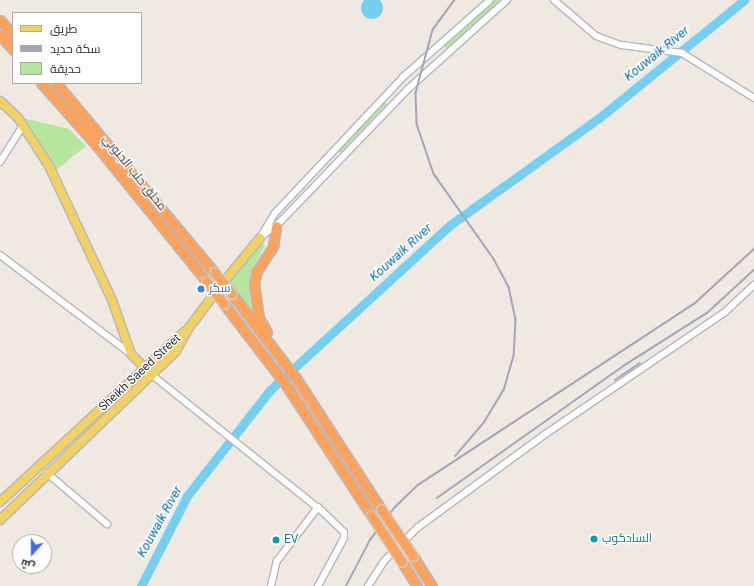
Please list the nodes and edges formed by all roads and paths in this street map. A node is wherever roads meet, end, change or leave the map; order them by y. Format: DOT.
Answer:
graph roads {
  1 [pos="490,0"];
  2 [pos="507,0"];
  3 [pos="554,0"];
  4 [pos="0,20"];
  5 [pos="12,34"];
  6 [pos="0,35"];
  7 [pos="12,49"];
  8 [pos="41,84"];
  9 [pos="57,84"];
  10 [pos="754,98"];
  11 [pos="0,100"];
  12 [pos="22,127"];
  13 [pos="0,162"];
  14 [pos="276,226"];
  15 [pos="260,238"];
  16 [pos="0,255"];
  17 [pos="227,278"];
  18 [pos="754,285"];
  19 [pos="210,300"];
  20 [pos="188,329"];
  21 [pos="131,354"];
  22 [pos="282,360"];
  23 [pos="144,369"];
  24 [pos="152,375"];
  25 [pos="46,473"];
  26 [pos="0,502"];
  27 [pos="318,507"];
  28 [pos="0,520"];
  29 [pos="107,524"];
  30 [pos="271,586"];
  31 [pos="318,586"];
  32 [pos="368,586"];
  33 [pos="417,586"];
  34 [pos="432,586"];
  1 -- 15 [label="street"];
  2 -- 14 [label="street"];
  3 -- 10 [label="street"];
  4 -- 5 [label="highway"];
  6 -- 7 [label="highway"];
  8 -- 33 [label="highway, محلق حلب الجنوبي, bridge"];
  9 -- 22 [label="highway, محلق حلب الجنوبي, bridge"];
  11 -- 12 [label="main road"];
  12 -- 13 [label="street"];
  12 -- 21 [label="main road"];
  14 -- 15 [label="street"];
  14 -- 22 [label="highway"];
  15 -- 17 [label="main road"];
  16 -- 21 [label="street"];
  18 -- 32 [label="street"];
  19 -- 20 [label="main road"];
  20 -- 23 [label="main road, Sheikh Saeed Street"];
  20 -- 24 [label="main road, Sheikh Saeed Street"];
  21 -- 23 [label="main road"];
  22 -- 34 [label="highway, bridge"];
  23 -- 24 [label="main road"];
  23 -- 26 [label="main road, Sheikh Saeed Street"];
  24 -- 25 [label="main road, Sheikh Saeed Street"];
  24 -- 27 [label="street"];
  25 -- 28 [label="main road, Sheikh Saeed Street"];
  25 -- 29 [label="street"];
  27 -- 30 [label="street"];
  27 -- 31 [label="street"];
}
